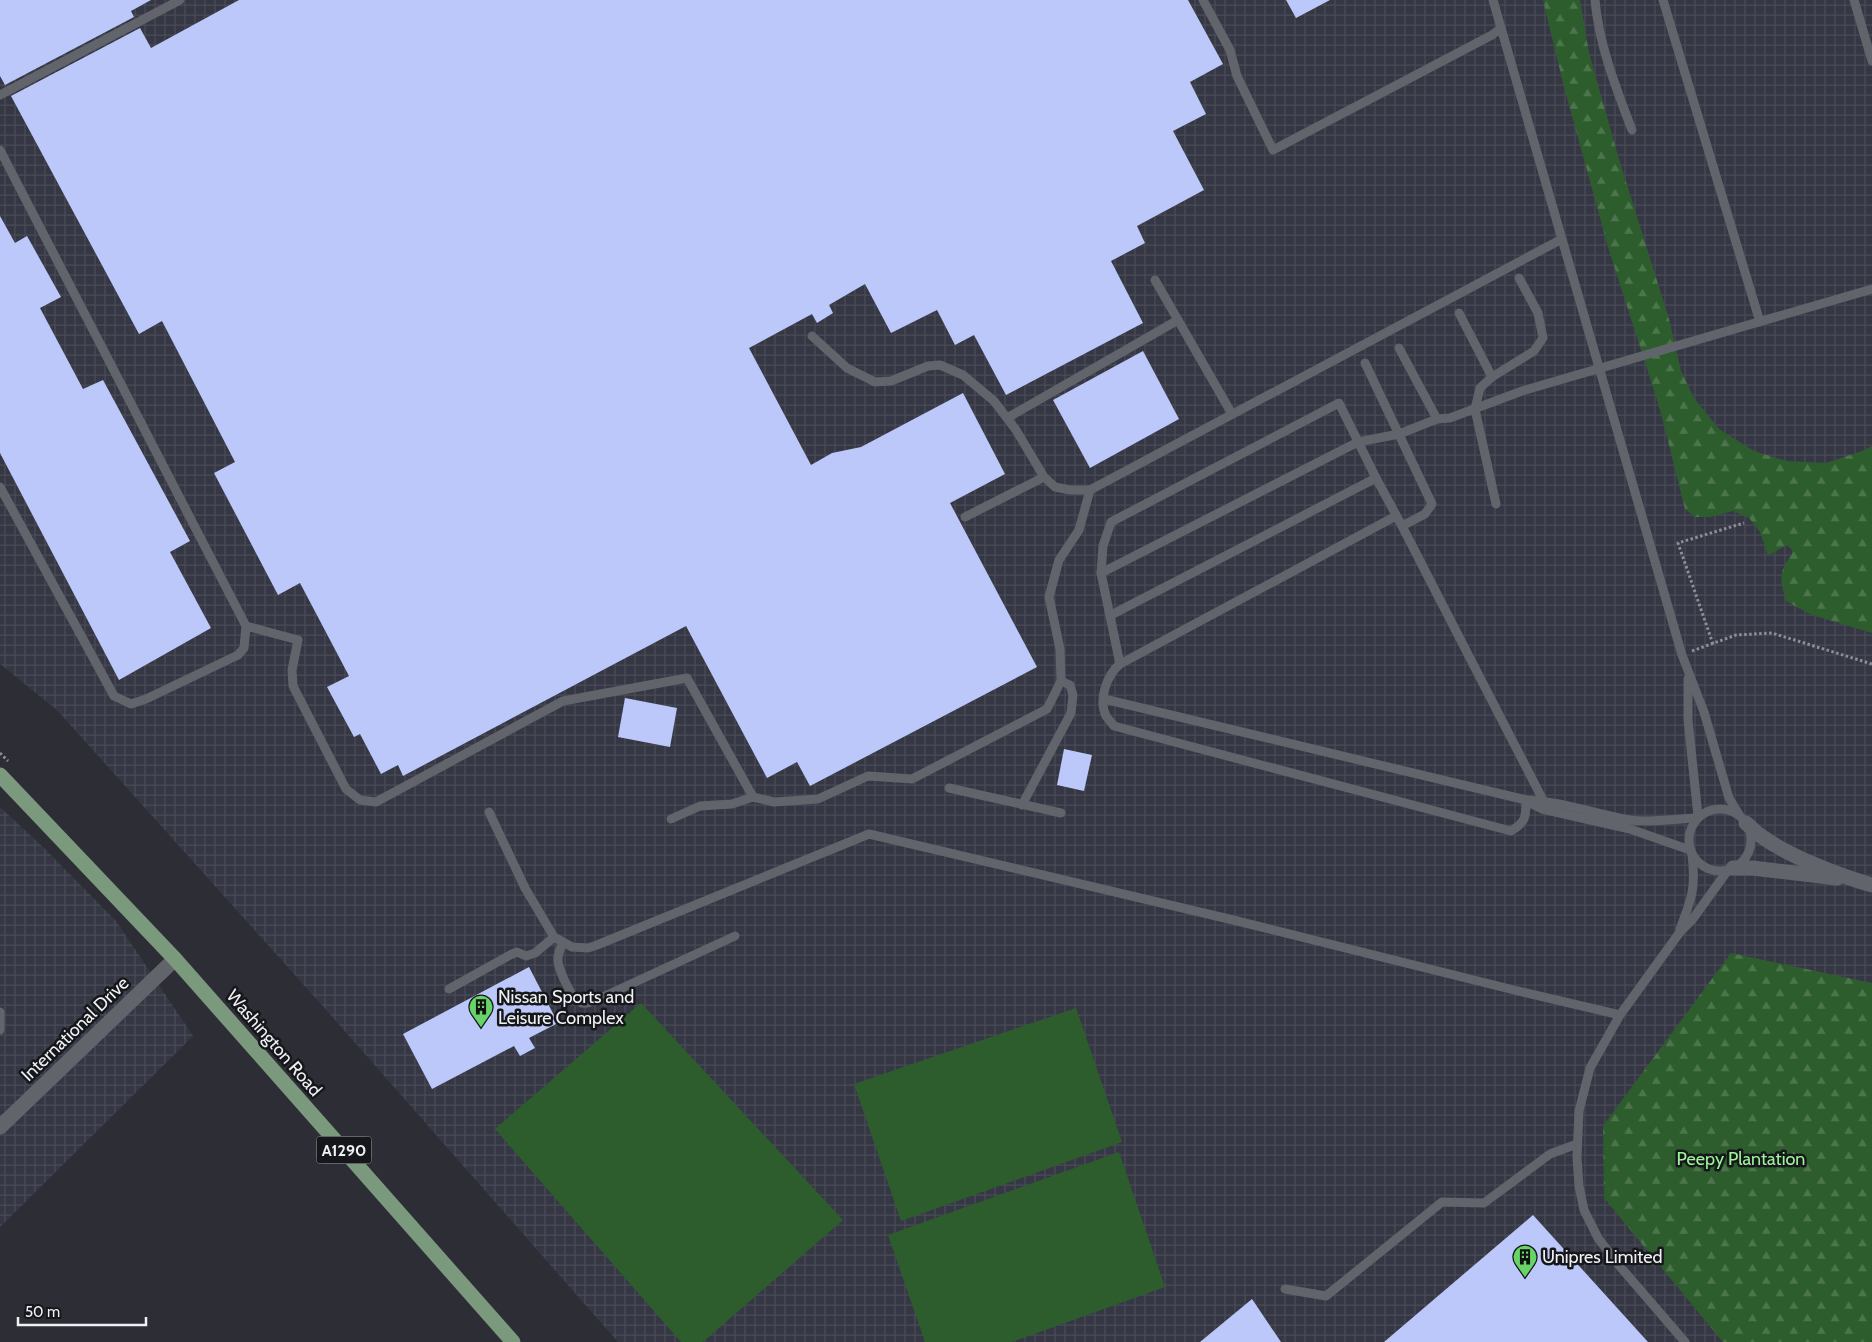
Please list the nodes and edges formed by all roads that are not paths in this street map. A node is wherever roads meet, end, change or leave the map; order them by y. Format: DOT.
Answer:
graph roads {
  1 [pos="180,0"];
  2 [pos="1203,0"];
  3 [pos="1493,0"];
  4 [pos="1595,0"];
  5 [pos="1663,0"];
  6 [pos="1854,0"];
  7 [pos="1501,28"];
  8 [pos="1872,61"];
  9 [pos="0,96"];
  10 [pos="1632,130"];
  11 [pos="0,150"];
  12 [pos="1562,239"];
  13 [pos="1519,278"];
  14 [pos="1155,280"];
  15 [pos="1872,289"];
  16 [pos="1459,313"];
  17 [pos="1178,320"];
  18 [pos="1760,322"];
  19 [pos="812,336"];
  20 [pos="1399,348"];
  21 [pos="1365,363"];
  22 [pos="1599,368"];
  23 [pos="1492,377"];
  24 [pos="1475,409"];
  25 [pos="1232,414"];
  26 [pos="1007,418"];
  27 [pos="1437,419"];
  28 [pos="1399,434"];
  29 [pos="1358,442"];
  30 [pos="1044,477"];
  31 [pos="1376,478"];
  32 [pos="0,487"];
  33 [pos="1090,490"];
  34 [pos="1496,504"];
  35 [pos="1396,516"];
  36 [pos="965,517"];
  37 [pos="1402,526"];
  38 [pos="1101,573"];
  39 [pos="1111,615"];
  40 [pos="246,626"];
  41 [pos="1120,664"];
  42 [pos="1688,674"];
  43 [pos="1062,681"];
  44 [pos="1104,699"];
  45 [pos="0,775"];
  46 [pos="949,788"];
  47 [pos="753,798"];
  48 [pos="1526,800"];
  49 [pos="1543,800"];
  50 [pos="1022,805"];
  51 [pos="488,812"];
  52 [pos="1061,813"];
  53 [pos="1697,817"];
  54 [pos="671,819"];
  55 [pos="1743,819"];
  56 [pos="1691,851"];
  57 [pos="1731,869"];
  58 [pos="1853,880"];
  59 [pos="1872,885"];
  60 [pos="1680,932"];
  61 [pos="735,936"];
  62 [pos="554,937"];
  63 [pos="563,943"];
  64 [pos="175,958"];
  65 [pos="449,989"];
  66 [pos="0,1012"];
  67 [pos="1620,1015"];
  68 [pos="0,1030"];
  69 [pos="0,1127"];
  70 [pos="1577,1144"];
  71 [pos="1285,1289"];
  72 [pos="513,1342"];
  73 [pos="1685,1342"];
  1 -- 9 [label="lane"];
  2 -- 7 [label="lane"];
  3 -- 7 [label="lane"];
  4 -- 10 [label="lane"];
  5 -- 18 [label="lane"];
  6 -- 8 [label="lane"];
  7 -- 12 [label="lane"];
  11 -- 40 [label="lane"];
  12 -- 22 [label="lane"];
  12 -- 25 [label="lane"];
  13 -- 23 [label="lane"];
  14 -- 17 [label="lane"];
  15 -- 18 [label="lane"];
  16 -- 23 [label="lane"];
  17 -- 25 [label="lane"];
  17 -- 26 [label="lane"];
  18 -- 22 [label="lane"];
  19 -- 26 [label="lane"];
  20 -- 27 [label="lane"];
  21 -- 28 [label="lane"];
  22 -- 24 [label="lane"];
  22 -- 42 [label="lane"];
  23 -- 24 [label="lane"];
  24 -- 27 [label="lane"];
  24 -- 34 [label="lane"];
  25 -- 33 [label="lane"];
  26 -- 30 [label="lane"];
  27 -- 28 [label="lane"];
  28 -- 29 [label="lane"];
  28 -- 37 [label="lane"];
  29 -- 31 [label="lane"];
  29 -- 38 [label="lane"];
  29 -- 38 [label="lane"];
  30 -- 33 [label="lane"];
  30 -- 36 [label="lane"];
  31 -- 35 [label="lane"];
  31 -- 39 [label="lane"];
  32 -- 40 [label="lane"];
  33 -- 43 [label="lane"];
  35 -- 37 [label="lane"];
  35 -- 41 [label="lane"];
  37 -- 49 [label="lane"];
  38 -- 39 [label="lane"];
  39 -- 41 [label="lane"];
  40 -- 47 [label="lane"];
  41 -- 44 [label="lane"];
  42 -- 53 [label="lane"];
  42 -- 55 [label="lane"];
  43 -- 47 [label="lane"];
  43 -- 50 [label="lane"];
  44 -- 48 [label="lane"];
  44 -- 48 [label="lane"];
  45 -- 64 [label="main road, Washington Road / A1290"];
  46 -- 50 [label="lane"];
  47 -- 54 [label="lane"];
  48 -- 49 [label="lane"];
  48 -- 56 [label="lane"];
  49 -- 53 [label="lane"];
  50 -- 52 [label="lane"];
  51 -- 62 [label="lane"];
  53 -- 55 [label="lane"];
  53 -- 56 [label="lane"];
  55 -- 57 [label="lane"];
  55 -- 58 [label="street"];
  56 -- 57 [label="lane"];
  56 -- 60 [label="lane"];
  57 -- 58 [label="street"];
  57 -- 60 [label="lane"];
  58 -- 59 [label="street"];
  60 -- 67 [label="lane"];
  61 -- 63 [label="lane"];
  62 -- 63 [label="lane"];
  62 -- 65 [label="lane"];
  63 -- 67 [label="lane"];
  64 -- 69 [label="street, International Drive"];
  64 -- 72 [label="main road, Washington Road / A1290"];
  66 -- 68 [label="lane"];
  67 -- 70 [label="lane"];
  70 -- 71 [label="lane"];
  70 -- 73 [label="lane"];
}
